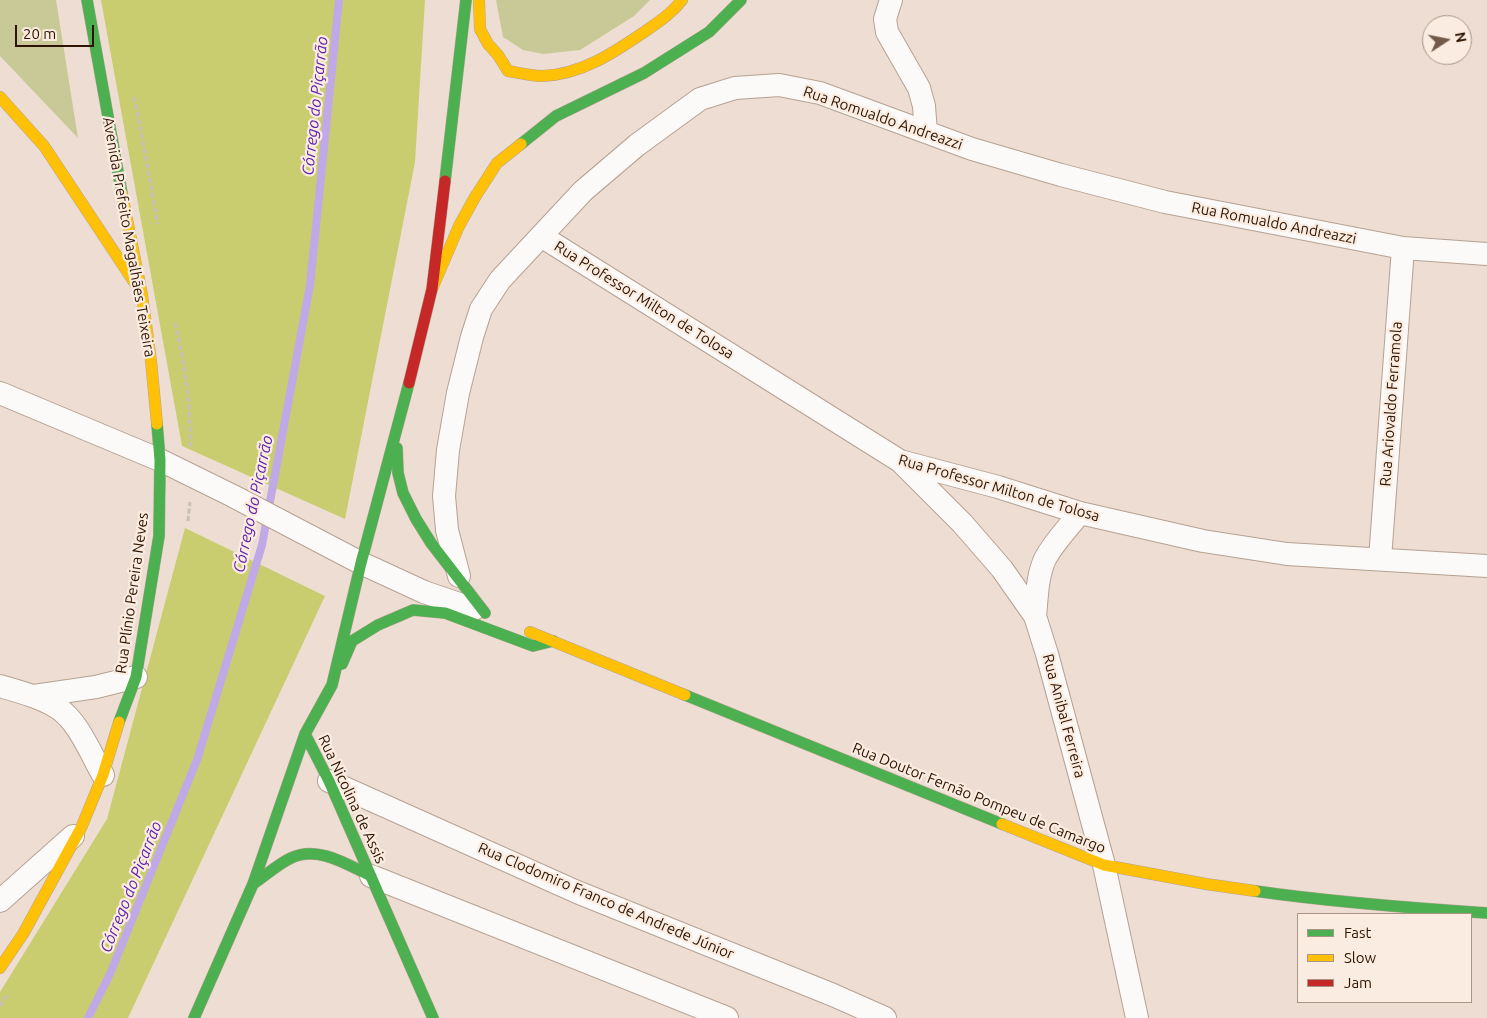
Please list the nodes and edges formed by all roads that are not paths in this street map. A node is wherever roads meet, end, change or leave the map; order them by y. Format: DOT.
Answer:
graph roads {
  1 [pos="88,0"];
  2 [pos="466,0"];
  3 [pos="479,0"];
  4 [pos="682,0"];
  5 [pos="741,0"];
  6 [pos="891,0"];
  7 [pos="0,97"];
  8 [pos="926,132"];
  9 [pos="541,236"];
  10 [pos="1403,248"];
  11 [pos="1487,254"];
  12 [pos="432,289"];
  13 [pos="142,295"];
  14 [pos="0,393"];
  15 [pos="396,429"];
  16 [pos="160,460"];
  17 [pos="900,461"];
  18 [pos="1080,513"];
  19 [pos="1380,559"];
  20 [pos="361,563"];
  21 [pos="1487,566"];
  22 [pos="459,578"];
  23 [pos="489,614"];
  24 [pos="1035,616"];
  25 [pos="519,627"];
  26 [pos="553,641"];
  27 [pos="136,677"];
  28 [pos="332,685"];
  29 [pos="0,686"];
  30 [pos="34,696"];
  31 [pos="306,734"];
  32 [pos="103,775"];
  33 [pos="329,781"];
  34 [pos="81,828"];
  35 [pos="1104,865"];
  36 [pos="371,876"];
  37 [pos="253,884"];
  38 [pos="0,901"];
  39 [pos="1487,913"];
  40 [pos="0,968"];
  41 [pos="194,1018"];
  42 [pos="433,1018"];
  43 [pos="727,1018"];
  44 [pos="885,1018"];
  45 [pos="1137,1018"];
  1 -- 13 [label="main road, Avenida Prefeito Magalhães Teixeira"];
  2 -- 12 [label="main road"];
  3 -- 4 [label="main road"];
  5 -- 12 [label="main road"];
  6 -- 8 [label="street"];
  7 -- 13 [label="main road"];
  8 -- 9 [label="street, Rua Romualdo Andreazzi"];
  8 -- 10 [label="street, Rua Romualdo Andreazzi"];
  9 -- 17 [label="street, Rua Professor Milton de Tolosa"];
  9 -- 22 [label="street, Rua Romualdo Andreazzi"];
  10 -- 11 [label="street, Rua Romualdo Andreazzi"];
  10 -- 19 [label="street, Rua Ariovaldo Ferramola"];
  12 -- 15 [label="main road"];
  13 -- 16 [label="main road, Avenida Prefeito Magalhães Teixeira"];
  14 -- 16 [label="street"];
  15 -- 20 [label="main road"];
  15 -- 22 [label="main road"];
  16 -- 20 [label="street"];
  16 -- 27 [label="main road, Rua Plínio Pereira Neves"];
  17 -- 18 [label="street, Rua Professor Milton de Tolosa"];
  17 -- 24 [label="street, Rua Anibal Ferreira"];
  18 -- 19 [label="street, Rua Professor Milton de Tolosa"];
  18 -- 24 [label="street"];
  19 -- 21 [label="street, Rua Professor Milton de Tolosa"];
  20 -- 23 [label="street"];
  20 -- 28 [label="main road"];
  22 -- 23 [label="main road"];
  24 -- 35 [label="street, Rua Anibal Ferreira"];
  25 -- 26 [label="main road, Rua Doutor Fernão Pompeu de Camargo"];
  26 -- 28 [label="main road"];
  26 -- 35 [label="main road, Rua Doutor Fernão Pompeu de Camargo"];
  27 -- 30 [label="street"];
  27 -- 32 [label="main road, Rua Plínio Pereira Neves"];
  28 -- 31 [label="main road"];
  29 -- 30 [label="street"];
  30 -- 32 [label="street"];
  31 -- 33 [label="main road, Rua Nicolina de Assis"];
  31 -- 37 [label="main road"];
  32 -- 34 [label="main road, Rua Plínio Pereira Neves"];
  33 -- 36 [label="main road, Rua Nicolina de Assis"];
  33 -- 44 [label="street, Rua Clodomiro Franco de Andrede Júnior"];
  34 -- 38 [label="street"];
  34 -- 40 [label="main road, Rua Plínio Pereira Neves"];
  35 -- 39 [label="main road, Rua Doutor Fernão Pompeu de Camargo"];
  35 -- 45 [label="street, Rua Anibal Ferreira"];
  36 -- 37 [label="main road, Rua Nicolina de Assis"];
  36 -- 42 [label="main road, Rua Nicolina de Assis"];
  36 -- 43 [label="street"];
  37 -- 41 [label="main road"];
}
